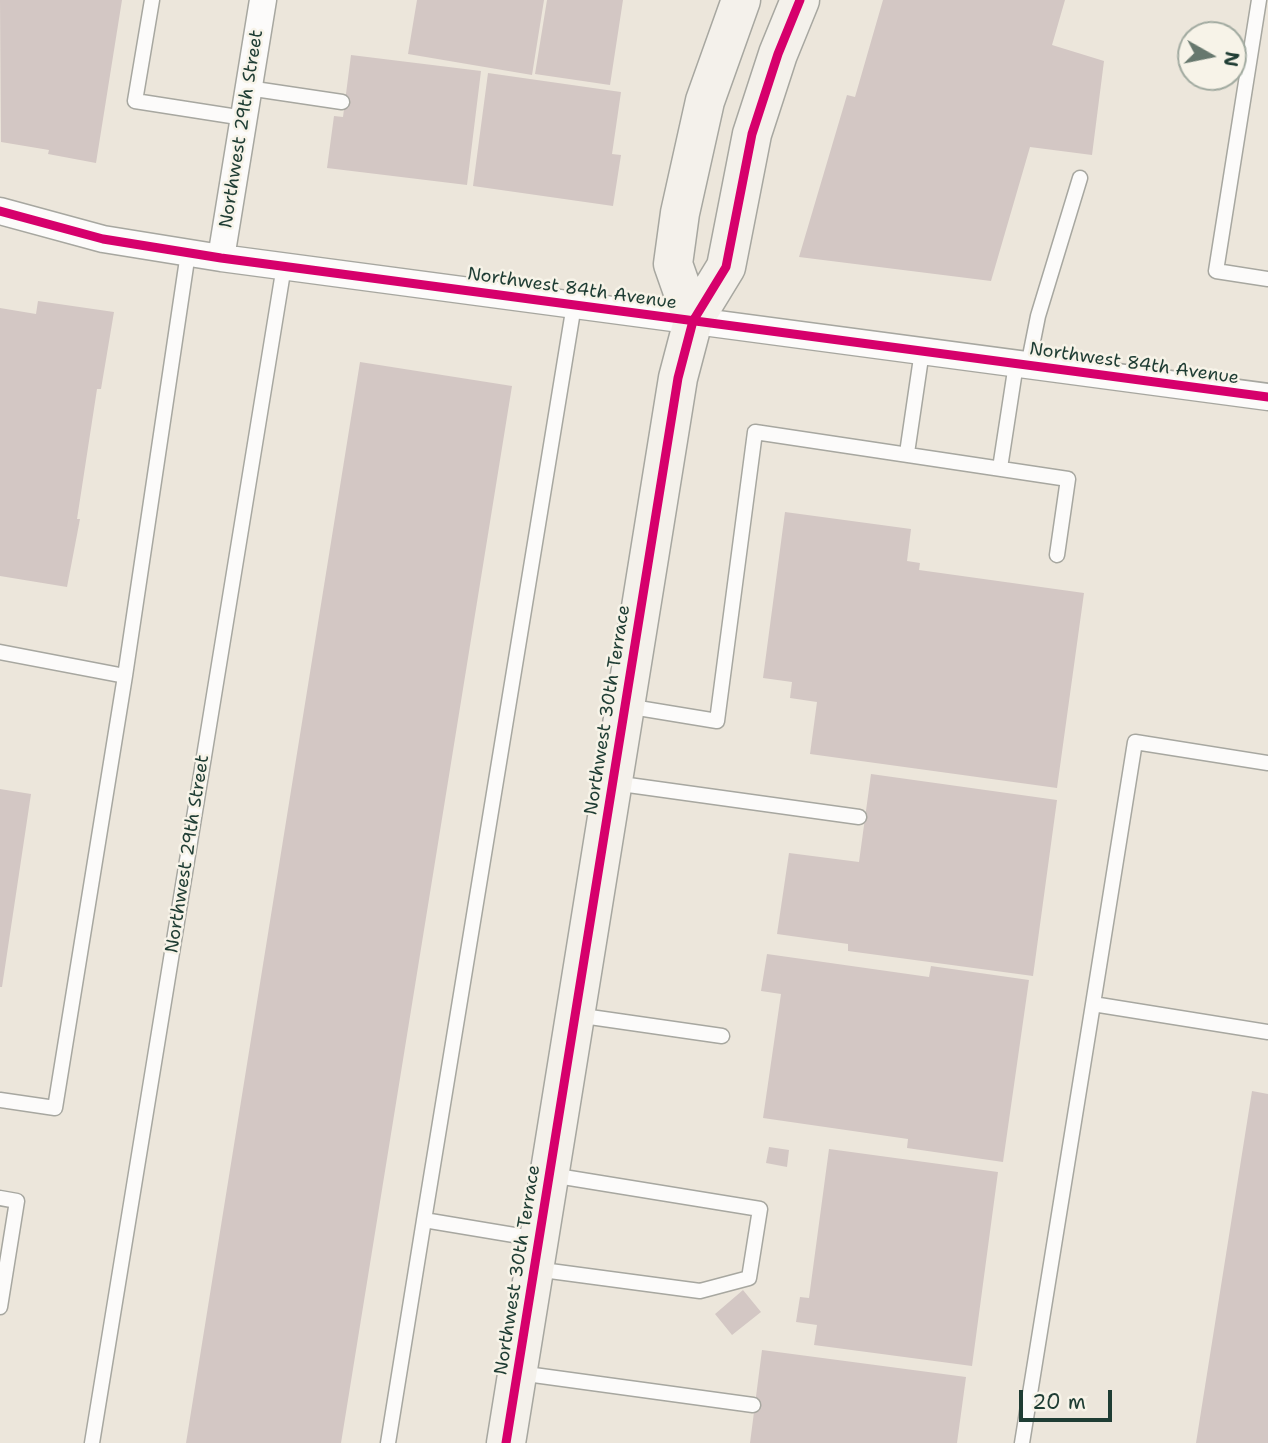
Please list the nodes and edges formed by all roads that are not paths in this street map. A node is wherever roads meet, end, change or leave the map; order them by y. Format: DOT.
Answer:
graph roads {
  1 [pos="152,0"];
  2 [pos="263,0"];
  3 [pos="741,0"];
  4 [pos="800,0"];
  5 [pos="1259,0"];
  6 [pos="248,88"];
  7 [pos="342,102"];
  8 [pos="243,118"];
  9 [pos="1080,178"];
  10 [pos="0,211"];
  11 [pos="188,253"];
  12 [pos="221,258"];
  13 [pos="284,266"];
  14 [pos="1268,279"];
  15 [pos="573,305"];
  16 [pos="693,321"];
  17 [pos="922,351"];
  18 [pos="1022,365"];
  19 [pos="1268,397"];
  20 [pos="907,453"];
  21 [pos="1000,468"];
  22 [pos="1057,555"];
  23 [pos="0,652"];
  24 [pos="125,676"];
  25 [pos="624,706"];
  26 [pos="1268,763"];
  27 [pos="612,783"];
  28 [pos="859,817"];
  29 [pos="1093,1004"];
  30 [pos="575,1015"];
  31 [pos="1268,1032"];
  32 [pos="722,1036"];
  33 [pos="0,1100"];
  34 [pos="549,1174"];
  35 [pos="0,1198"];
  36 [pos="424,1220"];
  37 [pos="536,1254"];
  38 [pos="0,1307"];
  39 [pos="517,1373"];
  40 [pos="753,1405"];
  41 [pos="92,1443"];
  42 [pos="388,1443"];
  43 [pos="506,1443"];
  44 [pos="1022,1443"];
  1 -- 8 [label="lane"];
  2 -- 6 [label="street, Northwest 29th Street"];
  3 -- 16 [label="street"];
  4 -- 16 [label="street, Northwest 30th Terrace"];
  5 -- 14 [label="lane"];
  6 -- 7 [label="lane"];
  6 -- 8 [label="street, Northwest 29th Street"];
  8 -- 12 [label="street, Northwest 29th Street"];
  9 -- 18 [label="lane"];
  10 -- 11 [label="street, Northwest 84th Avenue"];
  11 -- 12 [label="street, Northwest 84th Avenue"];
  11 -- 24 [label="lane"];
  12 -- 13 [label="street, Northwest 84th Avenue"];
  13 -- 15 [label="street, Northwest 84th Avenue"];
  13 -- 41 [label="lane, Northwest 29th Street"];
  15 -- 16 [label="street, Northwest 84th Avenue"];
  15 -- 36 [label="lane"];
  16 -- 17 [label="street, Northwest 84th Avenue"];
  16 -- 25 [label="street, Northwest 30th Terrace"];
  17 -- 18 [label="street, Northwest 84th Avenue"];
  17 -- 20 [label="lane"];
  18 -- 19 [label="street, Northwest 84th Avenue"];
  18 -- 21 [label="lane"];
  20 -- 21 [label="lane"];
  20 -- 25 [label="lane"];
  21 -- 22 [label="lane"];
  23 -- 24 [label="lane"];
  24 -- 33 [label="lane"];
  25 -- 27 [label="street, Northwest 30th Terrace"];
  26 -- 29 [label="lane"];
  27 -- 28 [label="lane"];
  27 -- 30 [label="street, Northwest 30th Terrace"];
  29 -- 31 [label="lane"];
  29 -- 44 [label="lane"];
  30 -- 32 [label="lane"];
  30 -- 34 [label="street, Northwest 30th Terrace"];
  34 -- 37 [label="street, Northwest 30th Terrace"];
  34 -- 37 [label="lane"];
  35 -- 38 [label="lane"];
  36 -- 37 [label="lane"];
  36 -- 42 [label="lane"];
  37 -- 39 [label="street, Northwest 30th Terrace"];
  39 -- 40 [label="lane"];
  39 -- 43 [label="street, Northwest 30th Terrace"];
}
